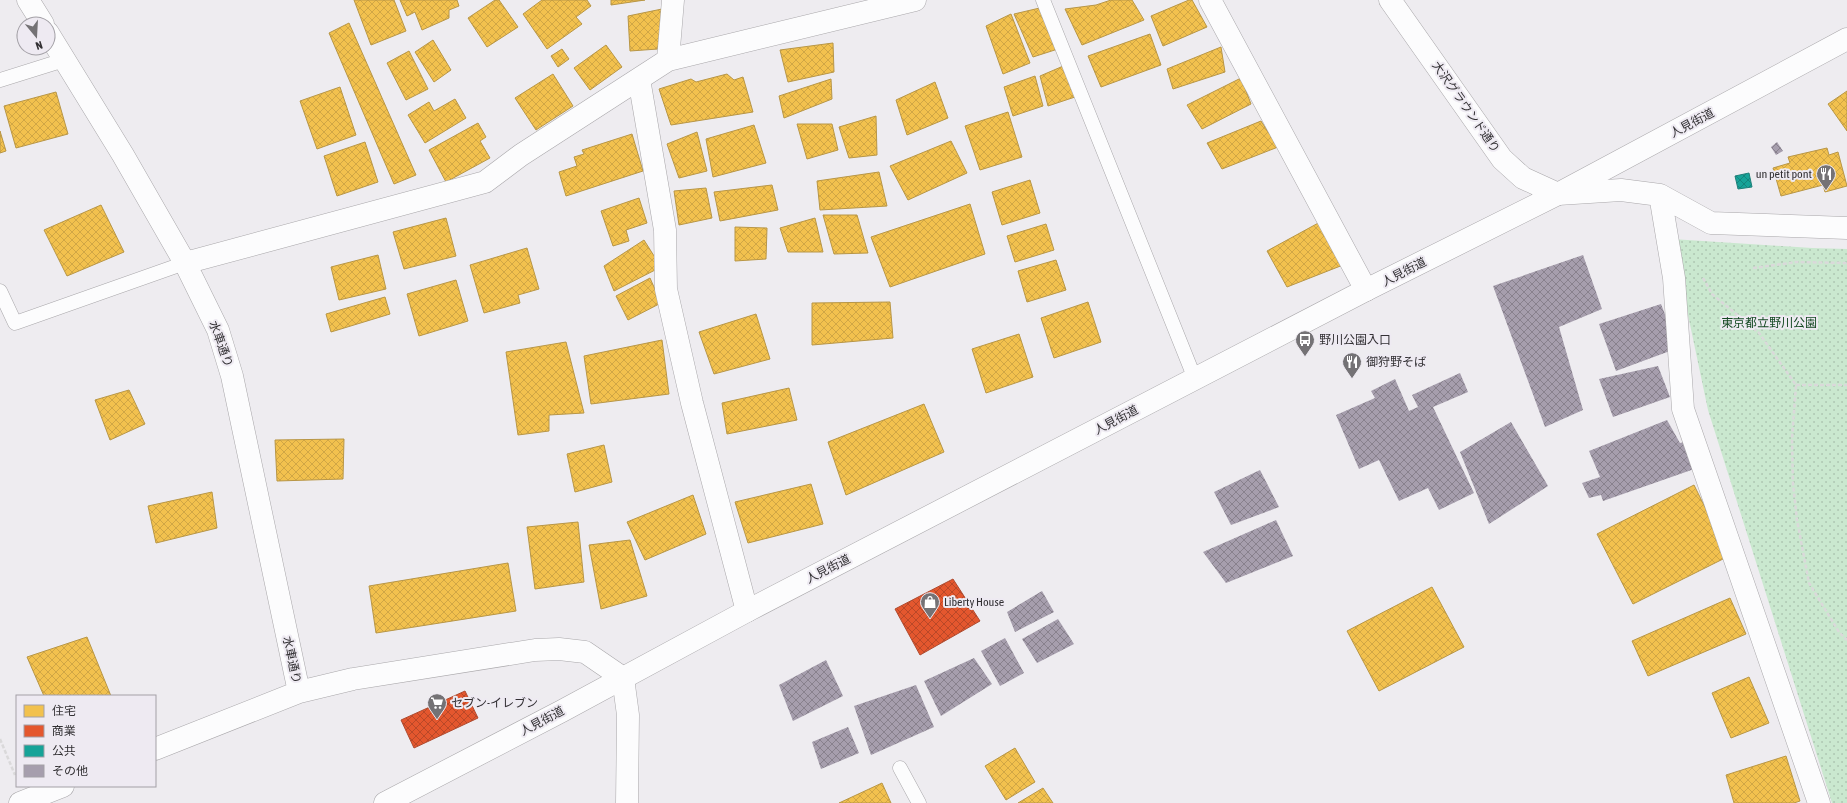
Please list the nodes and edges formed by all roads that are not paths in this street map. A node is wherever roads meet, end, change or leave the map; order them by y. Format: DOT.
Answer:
graph roads {
  1 [pos="28,0"];
  2 [pos="673,0"];
  3 [pos="915,0"];
  4 [pos="1043,0"];
  5 [pos="1210,0"];
  6 [pos="1390,0"];
  7 [pos="38,16"];
  8 [pos="1847,39"];
  9 [pos="56,46"];
  10 [pos="64,60"];
  11 [pos="668,60"];
  12 [pos="639,79"];
  13 [pos="0,80"];
  14 [pos="1558,194"];
  15 [pos="1660,195"];
  16 [pos="1847,228"];
  17 [pos="185,262"];
  18 [pos="0,290"];
  19 [pos="1366,290"];
  20 [pos="1195,379"];
  21 [pos="747,611"];
  22 [pos="623,678"];
  23 [pos="299,692"];
  24 [pos="156,750"];
  25 [pos="900,768"];
  26 [pos="60,787"];
  27 [pos="20,803"];
  28 [pos="385,803"];
  29 [pos="627,803"];
  30 [pos="919,803"];
  31 [pos="1819,803"];
  1 -- 7 [label="street"];
  2 -- 11 [label="street"];
  3 -- 11 [label="street"];
  4 -- 20 [label="lane"];
  5 -- 19 [label="street"];
  6 -- 14 [label="street, 大沢グラウンド通り"];
  8 -- 14 [label="street, 人見街道"];
  9 -- 10 [label="street, 水車通り"];
  10 -- 13 [label="lane"];
  10 -- 17 [label="street, 水車通り"];
  11 -- 12 [label="street"];
  12 -- 17 [label="street"];
  12 -- 21 [label="street"];
  14 -- 15 [label="street"];
  14 -- 19 [label="street, 人見街道"];
  15 -- 16 [label="street"];
  15 -- 31 [label="street"];
  17 -- 18 [label="lane"];
  17 -- 23 [label="street, 水車通り"];
  19 -- 20 [label="street, 人見街道"];
  20 -- 21 [label="street, 人見街道"];
  21 -- 22 [label="street, 人見街道"];
  22 -- 23 [label="street"];
  22 -- 28 [label="street, 人見街道"];
  22 -- 29 [label="street"];
  23 -- 24 [label="street"];
  25 -- 30 [label="lane"];
  26 -- 27 [label="street"];
}
